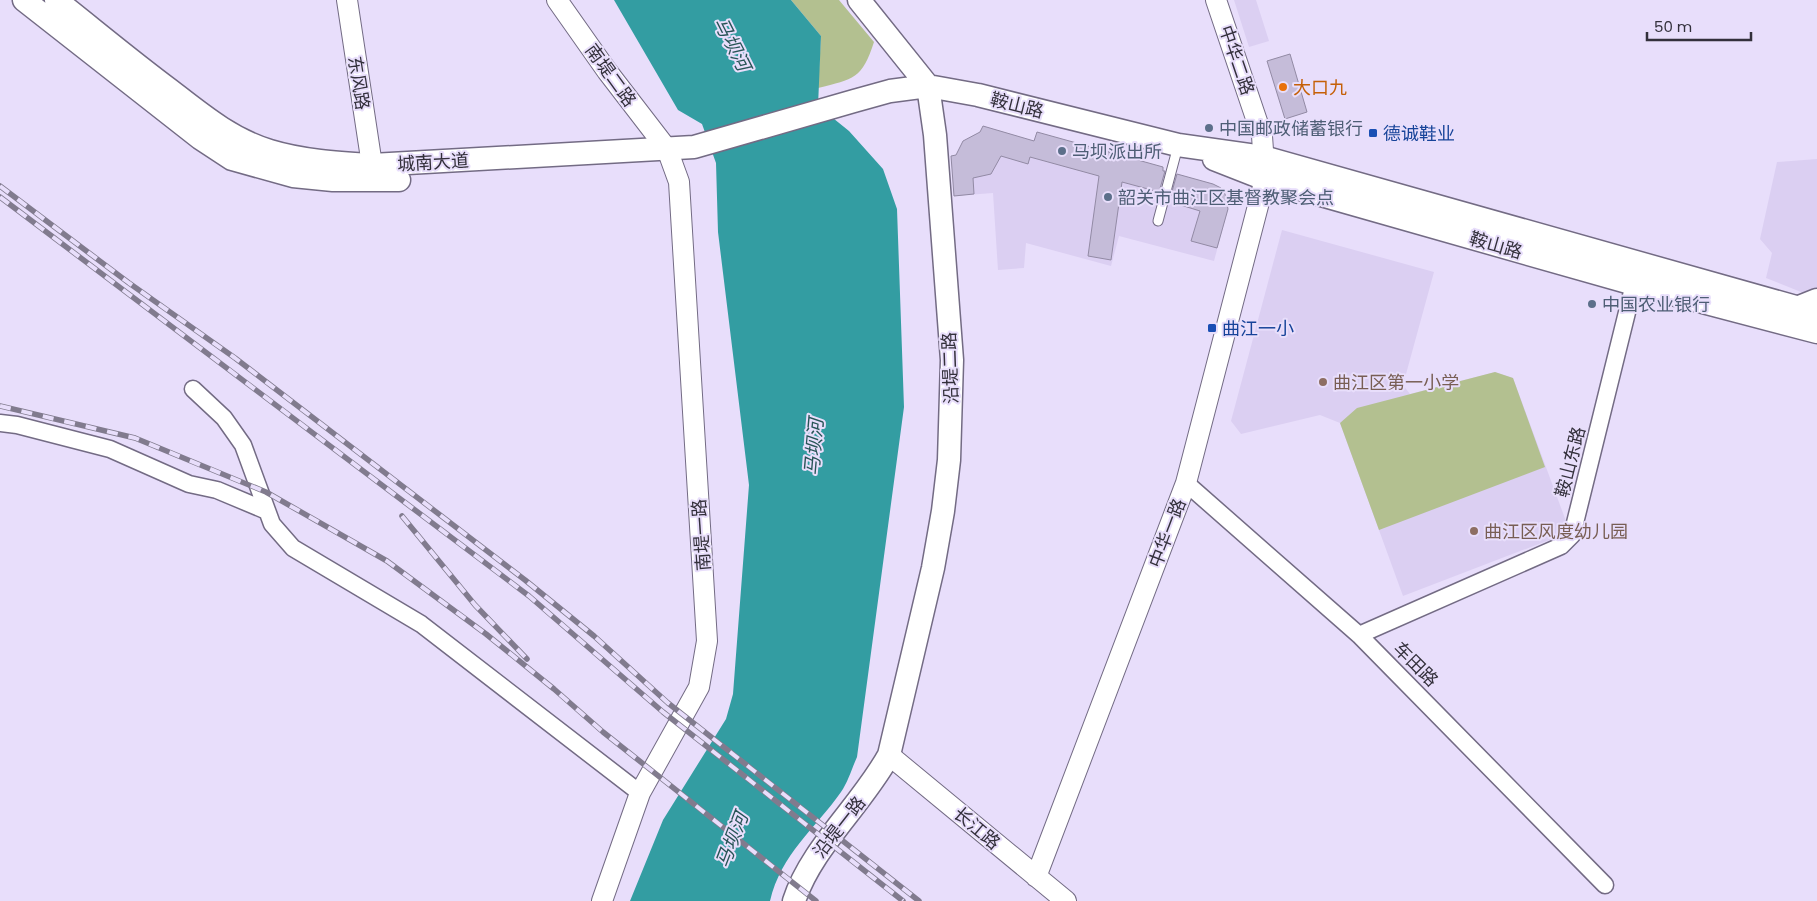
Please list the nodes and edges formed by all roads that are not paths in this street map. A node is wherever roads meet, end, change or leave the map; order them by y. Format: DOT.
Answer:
graph roads {
  1 [pos="24,0"];
  2 [pos="56,0"];
  3 [pos="346,0"];
  4 [pos="557,0"];
  5 [pos="859,0"];
  6 [pos="1216,0"];
  7 [pos="928,86"];
  8 [pos="854,100"];
  9 [pos="1178,145"];
  10 [pos="669,156"];
  11 [pos="372,165"];
  12 [pos="1264,168"];
  13 [pos="1158,221"];
  14 [pos="1634,284"];
  15 [pos="1812,308"];
  16 [pos="1817,332"];
  17 [pos="193,389"];
  18 [pos="0,423"];
  19 [pos="1186,483"];
  20 [pos="267,511"];
  21 [pos="1359,635"];
  22 [pos="889,755"];
  23 [pos="640,792"];
  24 [pos="1036,877"];
  25 [pos="1605,885"];
  26 [pos="602,901"];
  27 [pos="794,901"];
  28 [pos="1066,901"];
  1 -- 10 [label="main road"];
  2 -- 11 [label="main road, 城南大道"];
  3 -- 11 [label="street, 东风路"];
  4 -- 10 [label="street, 南堤二路"];
  5 -- 7 [label="main road, 沿堤二路"];
  6 -- 12 [label="street, 中华二路"];
  7 -- 8 [label="main road, 鞍山路"];
  7 -- 9 [label="main road, 鞍山路"];
  7 -- 22 [label="main road, 沿堤二路"];
  8 -- 10 [label="main road, 城南大道"];
  9 -- 12 [label="main road, 鞍山路"];
  9 -- 13 [label="lane"];
  10 -- 11 [label="main road, 城南大道"];
  10 -- 23 [label="street, 南堤一路"];
  12 -- 14 [label="main road, 鞍山路"];
  12 -- 15 [label="main road, 鞍山路"];
  12 -- 19 [label="street, 中华一路"];
  14 -- 16 [label="main road, 鞍山路"];
  14 -- 21 [label="street, 鞍山东路"];
  17 -- 20 [label="street"];
  18 -- 20 [label="street"];
  19 -- 21 [label="street, 车田路"];
  19 -- 24 [label="street, 中华一路"];
  20 -- 23 [label="street"];
  21 -- 25 [label="street, 车田路"];
  22 -- 24 [label="street, 长江路"];
  22 -- 27 [label="main road, 沿堤一路"];
  23 -- 26 [label="street, 南堤一路"];
  24 -- 28 [label="street, 长江路"];
}
